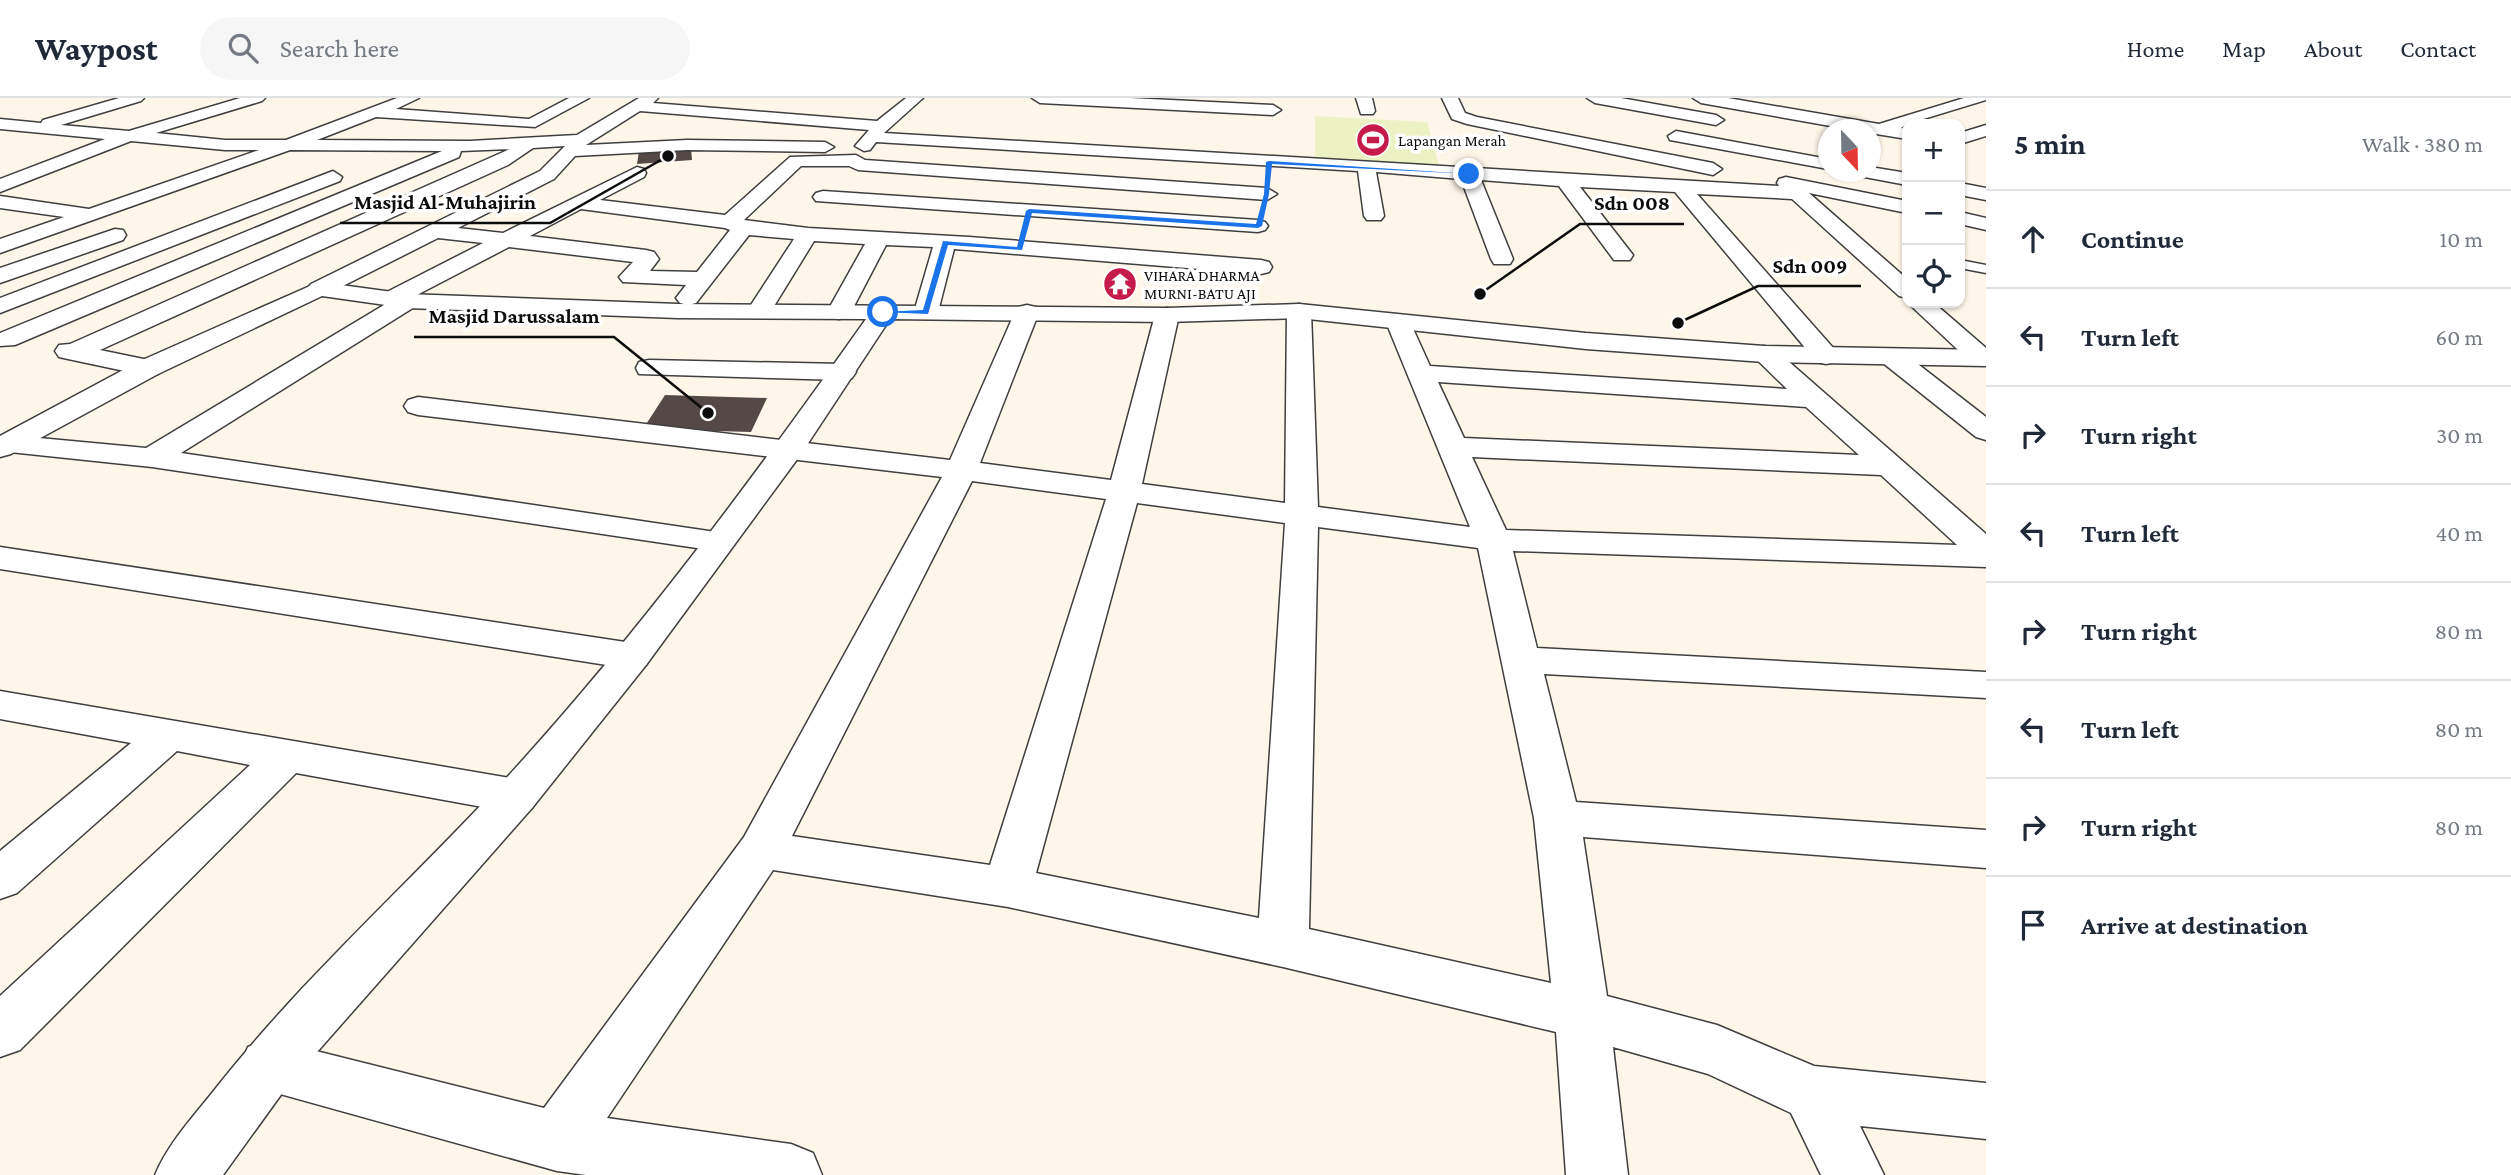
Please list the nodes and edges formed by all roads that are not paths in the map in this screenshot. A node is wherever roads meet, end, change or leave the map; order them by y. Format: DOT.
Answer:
graph roads {
  1 [pos="79,98"];
  2 [pos="136,98"];
  3 [pos="257,98"];
  4 [pos="411,98"];
  5 [pos="581,98"];
  6 [pos="738,98"];
  7 [pos="915,98"];
  8 [pos="1040,98"];
  9 [pos="1450,98"];
  10 [pos="1595,98"];
  11 [pos="1701,98"];
  12 [pos="1761,98"];
  13 [pos="1915,98"];
  14 [pos="1980,98"];
  15 [pos="188,100"];
  16 [pos="644,102"];
  17 [pos="459,103"];
  18 [pos="512,103"];
  19 [pos="1274,104"];
  20 [pos="1736,104"];
  21 [pos="53,105"];
  22 [pos="234,105"];
  23 [pos="1951,105"];
  24 [pos="1835,107"];
  25 [pos="149,111"];
  26 [pos="897,112"];
  27 [pos="1986,112"];
  28 [pos="376,113"];
  29 [pos="429,116"];
  30 [pos="1800,116"];
  31 [pos="0,118"];
  32 [pos="480,119"];
  33 [pos="1818,119"];
  34 [pos="28,120"];
  35 [pos="1732,123"];
  36 [pos="0,124"];
  37 [pos="602,128"];
  38 [pos="1881,129"];
  39 [pos="1881,129"];
  40 [pos="1986,130"];
  41 [pos="70,132"];
  42 [pos="534,132"];
  43 [pos="1902,133"];
  44 [pos="742,134"];
  45 [pos="1664,134"];
  46 [pos="121,137"];
  47 [pos="1965,139"];
  48 [pos="1965,142"];
  49 [pos="225,145"];
  50 [pos="288,146"];
  51 [pos="415,146"];
  52 [pos="470,146"];
  53 [pos="576,146"];
  54 [pos="866,146"];
  55 [pos="1986,148"];
  56 [pos="354,158"];
  57 [pos="1818,161"];
  58 [pos="178,162"];
  59 [pos="1269,162"];
  60 [pos="296,166"];
  61 [pos="1366,166"];
  62 [pos="89,169"];
  63 [pos="1818,172"];
  64 [pos="636,173"];
  65 [pos="1469,174"];
  66 [pos="1881,175"];
  67 [pos="1902,178"];
  68 [pos="1565,181"];
  69 [pos="4,182"];
  70 [pos="1681,187"];
  71 [pos="1800,189"];
  72 [pos="1965,191"];
  73 [pos="1266,194"];
  74 [pos="1986,194"];
  75 [pos="79,195"];
  76 [pos="823,197"];
  77 [pos="0,202"];
  78 [pos="578,203"];
  79 [pos="41,207"];
  80 [pos="1902,207"];
  81 [pos="1029,211"];
  82 [pos="92,215"];
  83 [pos="1374,216"];
  84 [pos="1965,219"];
  85 [pos="0,222"];
  86 [pos="1986,224"];
  87 [pos="159,225"];
  88 [pos="737,225"];
  89 [pos="197,231"];
  90 [pos="433,231"];
  91 [pos="800,232"];
  92 [pos="880,237"];
  93 [pos="252,239"];
  94 [pos="502,242"];
  95 [pos="945,243"];
  96 [pos="0,246"];
  97 [pos="1260,247"];
  98 [pos="308,248"];
  99 [pos="1019,249"];
  100 [pos="1622,255"];
  101 [pos="378,258"];
  102 [pos="1502,259"];
  103 [pos="1965,265"];
  104 [pos="1986,269"];
  105 [pos="604,275"];
  106 [pos="0,276"];
  107 [pos="631,277"];
  108 [pos="704,279"];
  109 [pos="1902,286"];
  110 [pos="319,289"];
  111 [pos="399,300"];
  112 [pos="0,306"];
  113 [pos="1926,308"];
  114 [pos="678,311"];
  115 [pos="1290,311"];
  116 [pos="759,312"];
  117 [pos="839,312"];
  118 [pos="883,312"];
  119 [pos="926,312"];
  120 [pos="1027,312"];
  121 [pos="1167,315"];
  122 [pos="1398,321"];
  123 [pos="3,340"];
  124 [pos="74,352"];
  125 [pos="1765,354"];
  126 [pos="1826,356"];
  127 [pos="1892,357"];
  128 [pos="1984,358"];
  129 [pos="148,368"];
  130 [pos="649,368"];
  131 [pos="842,372"];
  132 [pos="1420,373"];
  133 [pos="1813,400"];
  134 [pos="418,406"];
  135 [pos="1986,431"];
  136 [pos="3,446"];
  137 [pos="1452,447"];
  138 [pos="790,448"];
  139 [pos="152,458"];
  140 [pos="1889,466"];
  141 [pos="961,471"];
  142 [pos="1124,492"];
  143 [pos="1303,516"];
  144 [pos="1493,540"];
  145 [pos="717,541"];
  146 [pos="1986,554"];
  147 [pos="0,558"];
  148 [pos="632,656"];
  149 [pos="1521,660"];
  150 [pos="1986,685"];
  151 [pos="0,705"];
  152 [pos="169,734"];
  153 [pos="288,755"];
  154 [pos="516,796"];
  155 [pos="1557,818"];
  156 [pos="1986,849"];
  157 [pos="761,850"];
  158 [pos="0,879"];
  159 [pos="1008,887"];
  160 [pos="1283,945"];
  161 [pos="1582,1014"];
  162 [pos="0,1032"];
  163 [pos="268,1066"];
  164 [pos="1812,1093"];
  165 [pos="1986,1111"];
  166 [pos="557,1142"];
  167 [pos="186,1175"];
  168 [pos="790,1175"];
  169 [pos="1597,1175"];
  170 [pos="1853,1175"];
  1 -- 21 [label="street"];
  2 -- 34 [label="street"];
  3 -- 22 [label="street"];
  4 -- 28 [label="street"];
  5 -- 42 [label="street"];
  6 -- 26 [label="street"];
  7 -- 26 [label="street"];
  8 -- 19 [label="street"];
  9 -- 71 [label="street"];
  10 -- 35 [label="street"];
  11 -- 20 [label="street"];
  12 -- 20 [label="street"];
  13 -- 23 [label="street"];
  14 -- 23 [label="street"];
  15 -- 22 [label="street"];
  16 -- 37 [label="street"];
  16 -- 54 [label="street"];
  17 -- 29 [label="street"];
  18 -- 32 [label="street"];
  19 -- 59 [label="street"];
  20 -- 30 [label="street"];
  22 -- 46 [label="street"];
  23 -- 27 [label="street"];
  23 -- 38 [label="street"];
  24 -- 30 [label="street"];
  25 -- 41 [label="street"];
  26 -- 54 [label="street"];
  28 -- 29 [label="street"];
  28 -- 50 [label="street"];
  29 -- 32 [label="street"];
  29 -- 56 [label="street"];
  30 -- 33 [label="street"];
  31 -- 34 [label="street"];
  32 -- 42 [label="street"];
  32 -- 51 [label="street"];
  34 -- 36 [label="street"];
  34 -- 41 [label="street"];
  37 -- 42 [label="street"];
  37 -- 53 [label="street"];
  39 -- 43 [label="street"];
  40 -- 47 [label="street"];
  41 -- 46 [label="street"];
  42 -- 52 [label="street"];
  42 -- 53 [label="street"];
  42 -- 98 [label="street"];
  44 -- 54 [label="street"];
  45 -- 57 [label="street"];
  46 -- 49 [label="street"];
  46 -- 69 [label="street"];
  48 -- 55 [label="street"];
  49 -- 50 [label="street"];
  49 -- 58 [label="street"];
  50 -- 56 [label="street"];
  50 -- 82 [label="street"];
  51 -- 52 [label="street"];
  51 -- 56 [label="street"];
  52 -- 93 [label="street"];
  53 -- 54 [label="street"];
  53 -- 90 [label="street"];
  54 -- 59 [label="street"];
  54 -- 73 [label="street"];
  54 -- 76 [label="street"];
  54 -- 88 [label="street"];
  56 -- 60 [label="street"];
  56 -- 89 [label="street"];
  59 -- 61 [label="street"];
  59 -- 73 [label="street"];
  61 -- 65 [label="street"];
  61 -- 83 [label="street"];
  62 -- 69 [label="street"];
  63 -- 71 [label="street"];
  64 -- 78 [label="street"];
  65 -- 68 [label="street"];
  65 -- 102 [label="street"];
  66 -- 67 [label="street"];
  68 -- 70 [label="street"];
  68 -- 100 [label="street"];
  70 -- 71 [label="street"];
  70 -- 126 [label="street"];
  71 -- 80 [label="street"];
  71 -- 109 [label="street"];
  72 -- 74 [label="street"];
  73 -- 97 [label="street"];
  75 -- 79 [label="street"];
  76 -- 81 [label="street"];
  76 -- 91 [label="street"];
  77 -- 79 [label="street"];
  78 -- 88 [label="street"];
  78 -- 94 [label="street"];
  79 -- 82 [label="street"];
  79 -- 85 [label="street"];
  81 -- 97 [label="street"];
  81 -- 99 [label="street"];
  82 -- 96 [label="street"];
  82 -- 106 [label="street"];
  84 -- 86 [label="street"];
  87 -- 89 [label="street"];
  88 -- 91 [label="street"];
  88 -- 108 [label="street"];
  89 -- 93 [label="street"];
  89 -- 112 [label="street"];
  90 -- 94 [label="street"];
  90 -- 101 [label="street"];
  91 -- 92 [label="street"];
  91 -- 116 [label="street"];
  92 -- 95 [label="street"];
  92 -- 117 [label="street"];
  93 -- 98 [label="street"];
  93 -- 123 [label="street"];
  94 -- 107 [label="street"];
  94 -- 111 [label="street"];
  95 -- 99 [label="street"];
  95 -- 119 [label="street"];
  97 -- 99 [label="street"];
  97 -- 115 [label="street"];
  98 -- 101 [label="street"];
  98 -- 124 [label="street"];
  101 -- 110 [label="street"];
  103 -- 104 [label="lane"];
  105 -- 107 [label="street"];
  107 -- 108 [label="street"];
  108 -- 114 [label="street"];
  110 -- 111 [label="street"];
  110 -- 129 [label="street"];
  111 -- 114 [label="street"];
  111 -- 139 [label="street"];
  113 -- 128 [label="street"];
  114 -- 116 [label="street"];
  115 -- 121 [label="street"];
  115 -- 122 [label="street"];
  115 -- 143 [label="street"];
  116 -- 117 [label="street"];
  117 -- 118 [label="street"];
  118 -- 119 [label="street"];
  118 -- 131 [label="street"];
  119 -- 120 [label="street"];
  120 -- 121 [label="street"];
  120 -- 141 [label="street"];
  121 -- 142 [label="street"];
  122 -- 125 [label="street"];
  122 -- 132 [label="street"];
  123 -- 124 [label="street"];
  124 -- 129 [label="street"];
  125 -- 126 [label="street"];
  125 -- 133 [label="street"];
  126 -- 127 [label="street"];
  127 -- 128 [label="street"];
  127 -- 135 [label="street"];
  129 -- 136 [label="street"];
  130 -- 131 [label="street"];
  131 -- 138 [label="street"];
  132 -- 133 [label="street"];
  132 -- 137 [label="street"];
  133 -- 140 [label="street"];
  134 -- 138 [label="street"];
  136 -- 139 [label="street"];
  137 -- 140 [label="street"];
  137 -- 144 [label="street"];
  138 -- 141 [label="street"];
  138 -- 145 [label="street"];
  139 -- 145 [label="street"];
  140 -- 146 [label="street"];
  141 -- 142 [label="street"];
  141 -- 157 [label="street"];
  142 -- 143 [label="street"];
  142 -- 159 [label="street"];
  143 -- 144 [label="street"];
  143 -- 160 [label="street"];
  144 -- 146 [label="street"];
  144 -- 149 [label="street"];
  145 -- 148 [label="street"];
  147 -- 148 [label="street"];
  148 -- 154 [label="street"];
  149 -- 150 [label="street"];
  149 -- 155 [label="street"];
  151 -- 152 [label="street"];
  152 -- 153 [label="street"];
  152 -- 158 [label="street"];
  153 -- 154 [label="street"];
  153 -- 162 [label="street"];
  154 -- 163 [label="street"];
  155 -- 156 [label="street"];
  155 -- 161 [label="street"];
  157 -- 159 [label="street"];
  157 -- 166 [label="street"];
  159 -- 160 [label="street"];
  160 -- 161 [label="street"];
  161 -- 164 [label="street"];
  161 -- 169 [label="street"];
  163 -- 166 [label="street"];
  163 -- 167 [label="street"];
  164 -- 165 [label="street"];
  164 -- 170 [label="street"];
  166 -- 168 [label="street"];
}
